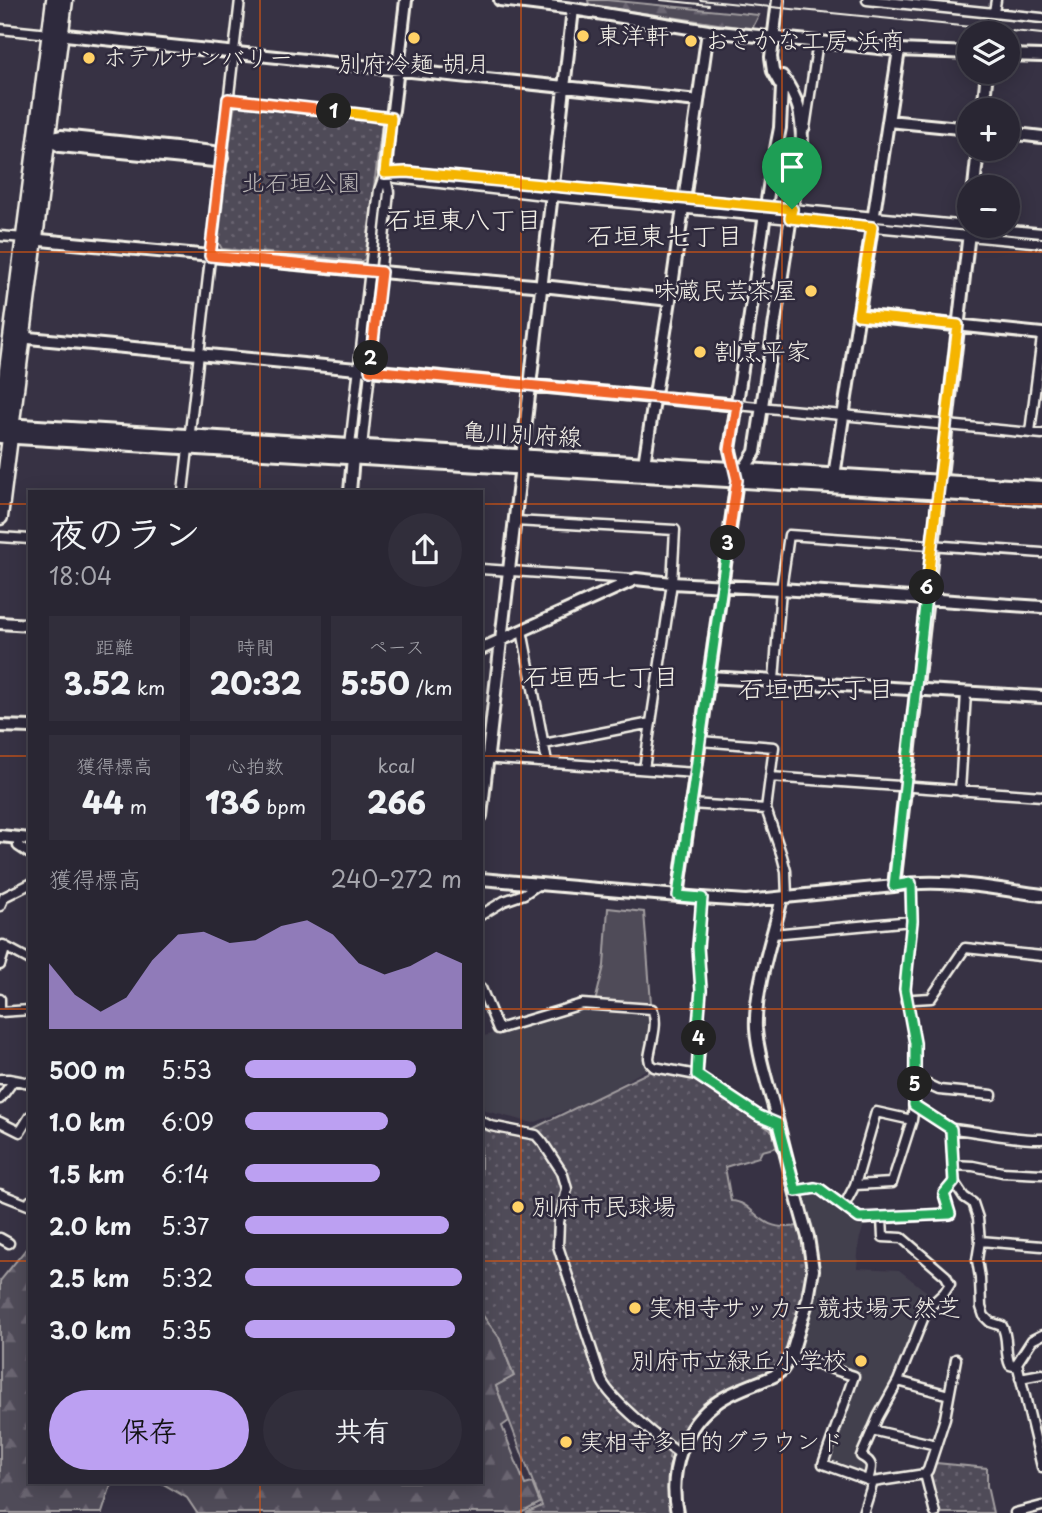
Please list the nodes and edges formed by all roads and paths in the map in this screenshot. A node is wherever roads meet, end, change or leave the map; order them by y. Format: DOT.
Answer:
graph roads {
  1 [pos="54,0"];
  2 [pos="65,0"];
  3 [pos="240,0"];
  4 [pos="407,0"];
  5 [pos="500,0"];
  6 [pos="778,0"];
  7 [pos="867,0"];
  8 [pos="996,0"];
  9 [pos="573,9"];
  10 [pos="994,12"];
  11 [pos="1042,18"];
  12 [pos="0,30"];
  13 [pos="708,31"];
  14 [pos="55,34"];
  15 [pos="773,37"];
  16 [pos="818,41"];
  17 [pos="899,50"];
  18 [pos="957,52"];
  19 [pos="234,53"];
  20 [pos="1020,55"];
  21 [pos="1042,56"];
  22 [pos="772,62"];
  23 [pos="398,70"];
  24 [pos="564,87"];
  25 [pos="228,99"];
  26 [pos="698,101"];
  27 [pos="391,118"];
  28 [pos="888,121"];
  29 [pos="38,122"];
  30 [pos="957,128"];
  31 [pos="1020,134"];
  32 [pos="1042,137"];
  33 [pos="47,140"];
  34 [pos="802,144"];
  35 [pos="222,158"];
  36 [pos="32,171"];
  37 [pos="385,173"];
  38 [pos="552,191"];
  39 [pos="684,203"];
  40 [pos="765,211"];
  41 [pos="791,213"];
  42 [pos="873,222"];
  43 [pos="957,228"];
  44 [pos="1020,232"];
  45 [pos="1042,233"];
  46 [pos="0,236"];
  47 [pos="968,238"];
  48 [pos="1016,238"];
  49 [pos="29,239"];
  50 [pos="1042,243"];
  51 [pos="210,256"];
  52 [pos="375,272"];
  53 [pos="541,286"];
  54 [pos="670,300"];
  55 [pos="858,315"];
  56 [pos="958,325"];
  57 [pos="1042,336"];
  58 [pos="17,337"];
  59 [pos="199,354"];
  60 [pos="364,370"];
  61 [pos="1040,380"];
  62 [pos="530,385"];
  63 [pos="655,397"];
  64 [pos="737,405"];
  65 [pos="761,407"];
  66 [pos="843,415"];
  67 [pos="946,425"];
  68 [pos="3,429"];
  69 [pos="1030,432"];
  70 [pos="1042,433"];
  71 [pos="189,442"];
  72 [pos="355,450"];
  73 [pos="522,462"];
  74 [pos="644,464"];
  75 [pos="738,473"];
  76 [pos="834,475"];
  77 [pos="939,487"];
  78 [pos="1042,488"];
  79 [pos="183,490"];
  80 [pos="350,490"];
  81 [pos="1042,499"];
  82 [pos="0,517"];
  83 [pos="515,521"];
  84 [pos="0,537"];
  85 [pos="28,538"];
  86 [pos="932,545"];
  87 [pos="1042,553"];
  88 [pos="483,569"];
  89 [pos="509,571"];
  90 [pos="636,579"];
  91 [pos="672,583"];
  92 [pos="722,586"];
  93 [pos="781,589"];
  94 [pos="926,599"];
  95 [pos="1042,607"];
  96 [pos="0,623"];
  97 [pos="28,625"];
  98 [pos="522,631"];
  99 [pos="501,639"];
  100 [pos="483,648"];
  101 [pos="709,677"];
  102 [pos="774,680"];
  103 [pos="916,689"];
  104 [pos="966,692"];
  105 [pos="1042,697"];
  106 [pos="651,723"];
  107 [pos="0,726"];
  108 [pos="28,727"];
  109 [pos="700,741"];
  110 [pos="544,744"];
  111 [pos="485,758"];
  112 [pos="547,762"];
  113 [pos="644,769"];
  114 [pos="695,773"];
  115 [pos="770,777"];
  116 [pos="483,787"];
  117 [pos="904,787"];
  118 [pos="960,790"];
  119 [pos="1042,796"];
  120 [pos="691,804"];
  121 [pos="766,809"];
  122 [pos="0,836"];
  123 [pos="18,838"];
  124 [pos="28,839"];
  125 [pos="28,853"];
  126 [pos="483,879"];
  127 [pos="911,883"];
  128 [pos="539,884"];
  129 [pos="28,885"];
  130 [pos="894,886"];
  131 [pos="1042,895"];
  132 [pos="678,896"];
  133 [pos="702,898"];
  134 [pos="785,898"];
  135 [pos="0,906"];
  136 [pos="483,914"];
  137 [pos="912,921"];
  138 [pos="773,934"];
  139 [pos="2,945"];
  140 [pos="1042,956"];
  141 [pos="28,959"];
  142 [pos="0,965"];
  143 [pos="483,993"];
  144 [pos="0,999"];
  145 [pos="906,1002"];
  146 [pos="28,1010"];
  147 [pos="0,1012"];
  148 [pos="697,1075"];
  149 [pos="0,1079"];
  150 [pos="915,1079"];
  151 [pos="14,1080"];
  152 [pos="28,1083"];
  153 [pos="992,1096"];
  154 [pos="0,1099"];
  155 [pos="914,1105"];
  156 [pos="28,1119"];
  157 [pos="912,1120"];
  158 [pos="0,1122"];
  159 [pos="483,1122"];
  160 [pos="778,1124"];
  161 [pos="951,1129"];
  162 [pos="1042,1139"];
  163 [pos="953,1165"];
  164 [pos="1042,1174"];
  165 [pos="954,1182"];
  166 [pos="855,1185"];
  167 [pos="796,1191"];
  168 [pos="0,1194"];
  169 [pos="28,1204"];
  170 [pos="844,1206"];
  171 [pos="882,1218"];
  172 [pos="0,1238"];
  173 [pos="980,1241"];
  174 [pos="9,1243"];
  175 [pos="1042,1246"];
  176 [pos="1042,1335"];
  177 [pos="791,1356"];
  178 [pos="956,1359"];
  179 [pos="1018,1367"];
  180 [pos="1042,1374"];
  181 [pos="1020,1378"];
  182 [pos="898,1381"];
  183 [pos="949,1395"];
  184 [pos="872,1430"];
  185 [pos="1039,1441"];
  186 [pos="936,1445"];
  187 [pos="680,1454"];
  188 [pos="1042,1467"];
  189 [pos="925,1474"];
  190 [pos="871,1481"];
  191 [pos="1042,1506"];
  192 [pos="677,1513"];
  193 [pos="863,1513"];
  194 [pos="935,1513"];
  195 [pos="1015,1513"];
  1 -- 14 [label="highway"];
  2 -- 14 [label="highway"];
  3 -- 19 [label="street"];
  4 -- 23 [label="street"];
  5 -- 9 [label="street"];
  6 -- 15 [label="street"];
  7 -- 10 [label="street"];
  8 -- 10 [label="street"];
  9 -- 13 [label="street"];
  9 -- 24 [label="street"];
  10 -- 11 [label="street"];
  12 -- 14 [label="street"];
  13 -- 15 [label="street"];
  13 -- 26 [label="street"];
  14 -- 19 [label="street"];
  14 -- 29 [label="highway"];
  14 -- 33 [label="highway"];
  15 -- 16 [label="street"];
  15 -- 22 [label="street"];
  16 -- 17 [label="street"];
  16 -- 34 [label="street"];
  17 -- 18 [label="street"];
  17 -- 28 [label="street"];
  19 -- 23 [label="street"];
  19 -- 25 [label="street"];
  20 -- 21 [label="street"];
  22 -- 34 [label="street"];
  22 -- 40 [label="street"];
  23 -- 24 [label="street"];
  23 -- 27 [label="street"];
  24 -- 26 [label="street"];
  24 -- 38 [label="street"];
  25 -- 27 [label="street"];
  25 -- 35 [label="street"];
  26 -- 39 [label="street"];
  27 -- 37 [label="street"];
  28 -- 30 [label="street"];
  28 -- 42 [label="street"];
  29 -- 33 [label="street"];
  29 -- 36 [label="highway"];
  31 -- 32 [label="street"];
  33 -- 35 [label="street"];
  33 -- 36 [label="street"];
  33 -- 49 [label="highway"];
  34 -- 41 [label="street"];
  35 -- 51 [label="street"];
  36 -- 49 [label="highway"];
  37 -- 38 [label="street"];
  37 -- 52 [label="street"];
  38 -- 39 [label="street"];
  38 -- 53 [label="street"];
  39 -- 40 [label="street"];
  39 -- 54 [label="street"];
  40 -- 41 [label="street"];
  40 -- 64 [label="street"];
  41 -- 42 [label="street"];
  41 -- 65 [label="street"];
  42 -- 43 [label="street"];
  42 -- 55 [label="street"];
  44 -- 45 [label="street"];
  46 -- 49 [label="street"];
  47 -- 56 [label="street"];
  48 -- 50 [label="street"];
  49 -- 51 [label="street"];
  49 -- 58 [label="highway"];
  51 -- 52 [label="street"];
  51 -- 59 [label="street"];
  52 -- 53 [label="street"];
  52 -- 60 [label="street"];
  53 -- 54 [label="street"];
  53 -- 62 [label="street"];
  54 -- 63 [label="street"];
  55 -- 56 [label="street"];
  55 -- 66 [label="street"];
  56 -- 57 [label="street"];
  56 -- 67 [label="street"];
  57 -- 61 [label="street"];
  58 -- 59 [label="street"];
  58 -- 68 [label="highway"];
  59 -- 60 [label="street"];
  59 -- 71 [label="street"];
  60 -- 62 [label="street"];
  60 -- 72 [label="street"];
  61 -- 69 [label="street"];
  62 -- 63 [label="street"];
  62 -- 73 [label="street"];
  63 -- 64 [label="street"];
  63 -- 74 [label="street"];
  64 -- 65 [label="street"];
  64 -- 75 [label="street"];
  65 -- 66 [label="street"];
  65 -- 75 [label="street"];
  66 -- 67 [label="street"];
  66 -- 76 [label="street"];
  67 -- 69 [label="street"];
  67 -- 77 [label="street"];
  68 -- 71 [label="main road, 亀川別府線"];
  68 -- 82 [label="highway"];
  69 -- 70 [label="street"];
  71 -- 72 [label="main road, 亀川別府線"];
  71 -- 79 [label="street"];
  72 -- 73 [label="main road, 亀川別府線"];
  72 -- 80 [label="street"];
  73 -- 74 [label="main road, 亀川別府線"];
  73 -- 75 [label="main road, 亀川別府線"];
  73 -- 83 [label="street"];
  74 -- 75 [label="main road, 亀川別府線"];
  75 -- 76 [label="main road, 亀川別府線"];
  75 -- 77 [label="main road, 亀川別府線"];
  75 -- 92 [label="street"];
  76 -- 77 [label="main road, 亀川別府線"];
  77 -- 78 [label="main road, 亀川別府線"];
  77 -- 81 [label="main road, 亀川別府線"];
  77 -- 86 [label="street"];
  83 -- 89 [label="street"];
  83 -- 91 [label="street"];
  84 -- 85 [label="street"];
  86 -- 87 [label="street"];
  86 -- 93 [label="street"];
  86 -- 94 [label="street"];
  88 -- 89 [label="street"];
  89 -- 90 [label="street"];
  89 -- 99 [label="street"];
  90 -- 91 [label="street"];
  90 -- 98 [label="street"];
  91 -- 92 [label="street"];
  91 -- 106 [label="street"];
  92 -- 93 [label="street"];
  92 -- 101 [label="street"];
  93 -- 94 [label="street"];
  93 -- 102 [label="street"];
  94 -- 95 [label="street"];
  94 -- 103 [label="street"];
  96 -- 97 [label="street"];
  98 -- 99 [label="street"];
  98 -- 110 [label="street"];
  99 -- 100 [label="street"];
  99 -- 111 [label="street"];
  101 -- 102 [label="street"];
  101 -- 109 [label="street"];
  102 -- 103 [label="street"];
  103 -- 104 [label="street"];
  103 -- 117 [label="street"];
  104 -- 105 [label="street"];
  104 -- 118 [label="street"];
  106 -- 110 [label="street"];
  106 -- 113 [label="street"];
  107 -- 108 [label="street"];
  109 -- 114 [label="street"];
  109 -- 115 [label="street"];
  110 -- 112 [label="street"];
  111 -- 112 [label="street"];
  111 -- 116 [label="street"];
  112 -- 113 [label="street"];
  113 -- 114 [label="street"];
  114 -- 120 [label="street"];
  115 -- 117 [label="street"];
  115 -- 121 [label="street"];
  117 -- 118 [label="street"];
  117 -- 130 [label="street"];
  118 -- 119 [label="street"];
  120 -- 121 [label="street"];
  120 -- 132 [label="street"];
  121 -- 134 [label="street"];
  122 -- 123 [label="street"];
  123 -- 124 [label="street"];
  123 -- 125 [label="street"];
  126 -- 128 [label="street"];
  127 -- 130 [label="street"];
  127 -- 131 [label="street"];
  127 -- 137 [label="street"];
  128 -- 132 [label="street"];
  128 -- 136 [label="street"];
  129 -- 135 [label="street"];
  130 -- 134 [label="street"];
  132 -- 133 [label="street"];
  133 -- 134 [label="street"];
  133 -- 148 [label="street"];
  134 -- 138 [label="street"];
  137 -- 138 [label="street"];
  137 -- 145 [label="street"];
  138 -- 160 [label="street"];
  139 -- 141 [label="street"];
  139 -- 142 [label="street"];
  140 -- 145 [label="street"];
  143 -- 148 [label="street"];
  144 -- 147 [label="street"];
  145 -- 150 [label="street"];
  146 -- 147 [label="street"];
  148 -- 160 [label="street"];
  149 -- 151 [label="street"];
  150 -- 153 [label="street"];
  150 -- 155 [label="street"];
  151 -- 152 [label="street"];
  151 -- 154 [label="street"];
  155 -- 157 [label="street"];
  155 -- 161 [label="street"];
  156 -- 158 [label="street"];
  157 -- 166 [label="street"];
  157 -- 166 [label="street"];
  159 -- 187 [label="street"];
  160 -- 167 [label="street"];
  161 -- 162 [label="street"];
  161 -- 163 [label="street"];
  163 -- 164 [label="street"];
  163 -- 165 [label="street"];
  165 -- 171 [label="street"];
  165 -- 173 [label="street"];
  166 -- 170 [label="street"];
  167 -- 170 [label="street"];
  167 -- 177 [label="street"];
  168 -- 169 [label="street"];
  170 -- 171 [label="street"];
  171 -- 182 [label="street"];
  172 -- 174 [label="street"];
  173 -- 175 [label="street"];
  173 -- 179 [label="street"];
  176 -- 179 [label="street"];
  177 -- 187 [label="street"];
  177 -- 190 [label="street"];
  178 -- 183 [label="street"];
  179 -- 181 [label="street"];
  180 -- 181 [label="street"];
  181 -- 185 [label="street"];
  182 -- 183 [label="street"];
  182 -- 184 [label="street"];
  183 -- 186 [label="street"];
  184 -- 186 [label="street"];
  184 -- 190 [label="street"];
  185 -- 188 [label="street"];
  186 -- 189 [label="street"];
  187 -- 192 [label="street"];
  189 -- 190 [label="street"];
  189 -- 194 [label="street"];
  190 -- 193 [label="street"];
  191 -- 195 [label="street"];
}
